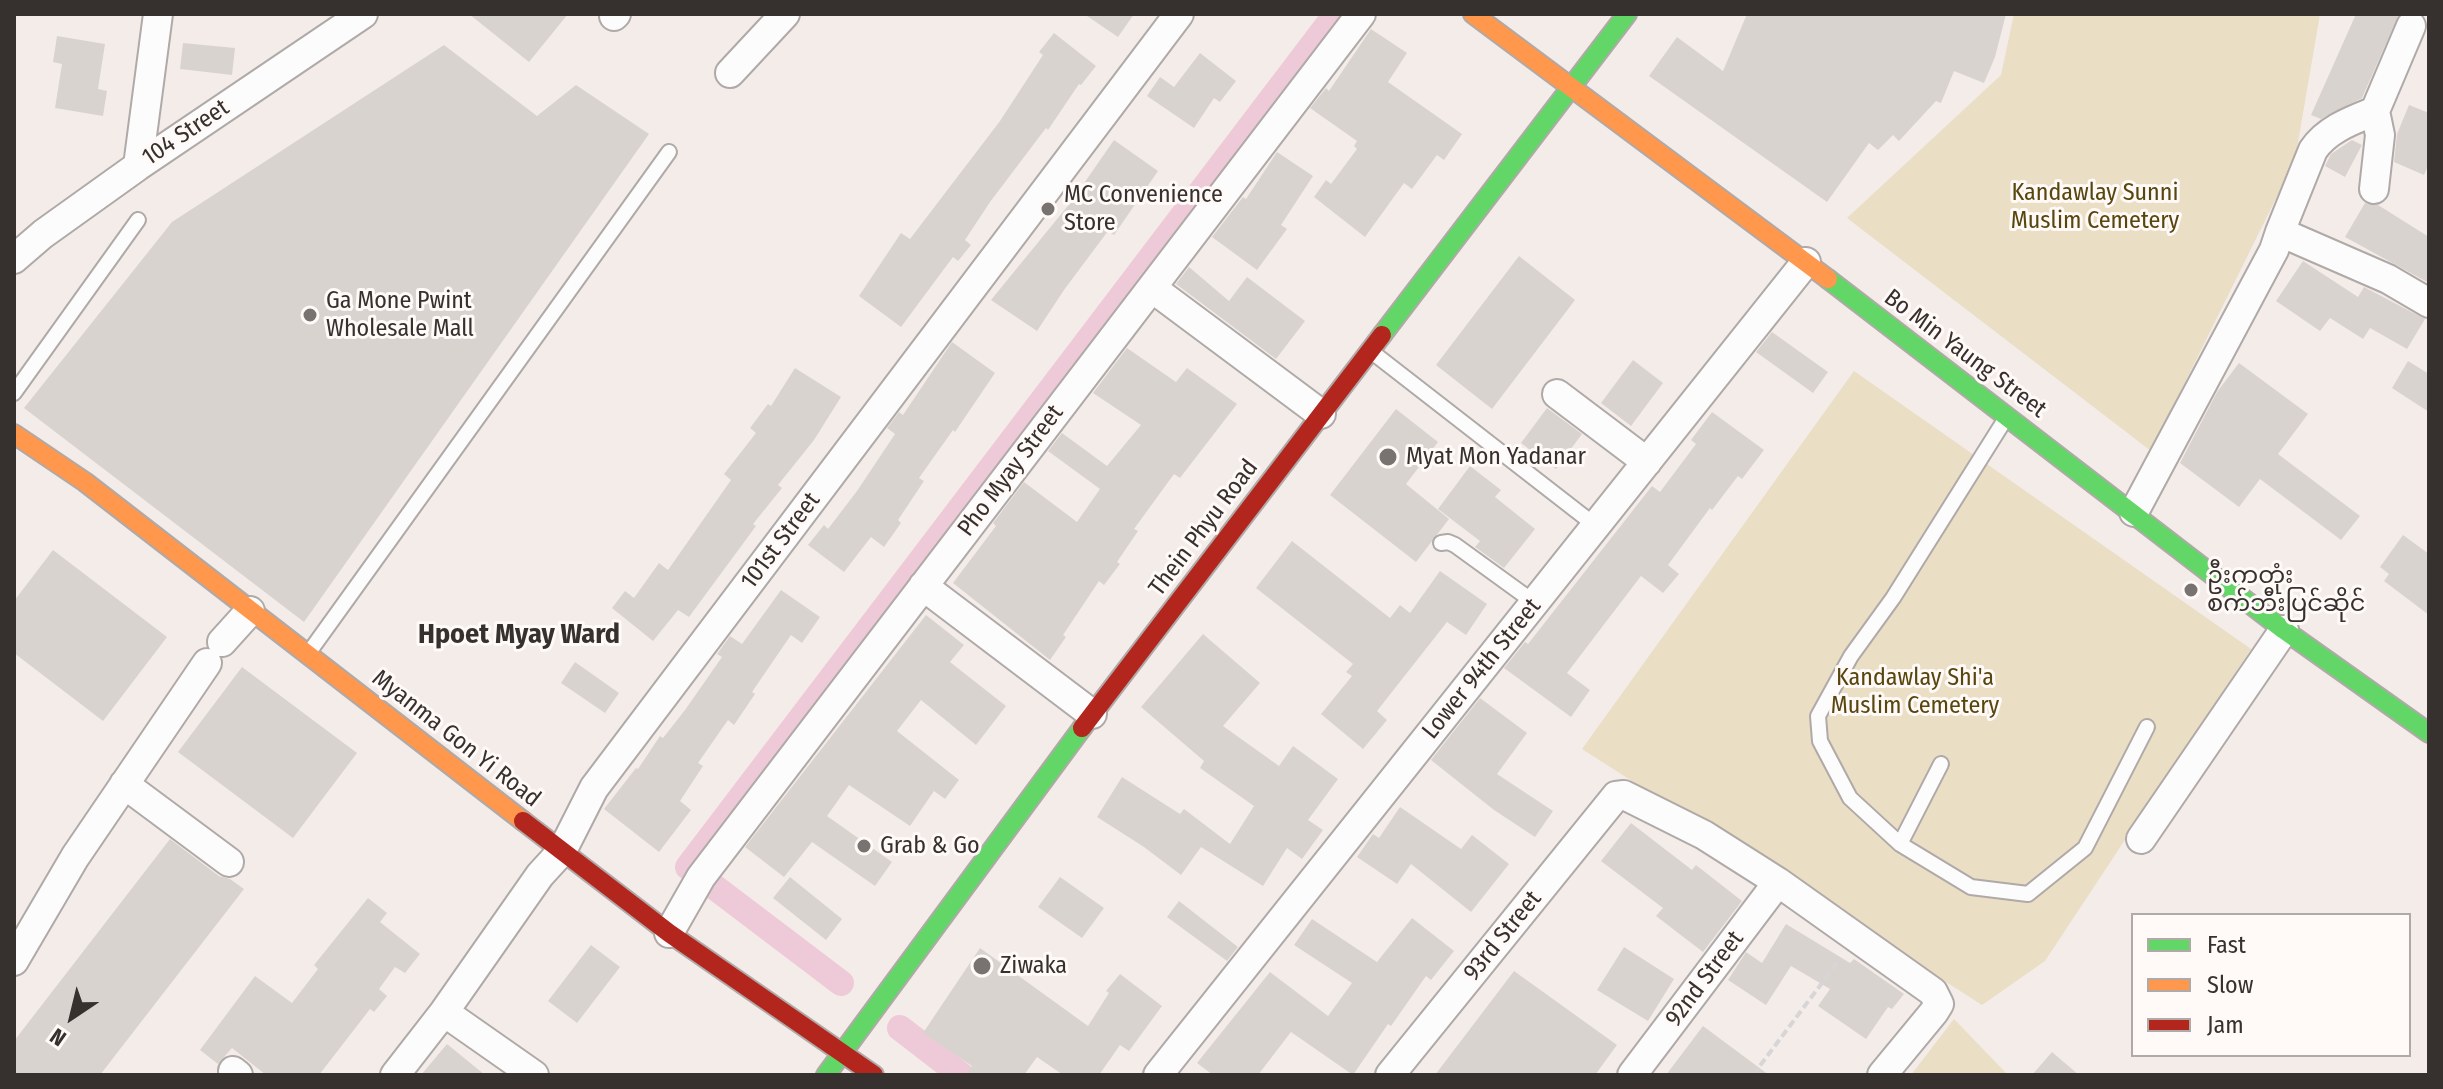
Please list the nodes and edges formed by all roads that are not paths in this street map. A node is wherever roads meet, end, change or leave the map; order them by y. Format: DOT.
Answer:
graph roads {
  1 [pos="158,14"];
  2 [pos="363,14"];
  3 [pos="785,14"];
  4 [pos="1179,14"];
  5 [pos="1361,14"];
  6 [pos="1473,14"];
  7 [pos="1616,18"];
  8 [pos="2411,26"];
  9 [pos="730,73"];
  10 [pos="1570,88"];
  11 [pos="2375,111"];
  12 [pos="669,152"];
  13 [pos="138,166"];
  14 [pos="2374,189"];
  15 [pos="138,220"];
  16 [pos="2280,232"];
  17 [pos="14,259"];
  18 [pos="1806,262"];
  19 [pos="1152,288"];
  20 [pos="2429,303"];
  21 [pos="1370,350"];
  22 [pos="14,393"];
  23 [pos="1557,394"];
  24 [pos="1321,414"];
  25 [pos="2006,416"];
  26 [pos="14,434"];
  27 [pos="1647,462"];
  28 [pos="2134,512"];
  29 [pos="1596,526"];
  30 [pos="1441,543"];
  31 [pos="923,586"];
  32 [pos="1535,603"];
  33 [pos="250,611"];
  34 [pos="2284,630"];
  35 [pos="307,655"];
  36 [pos="1092,714"];
  37 [pos="2147,727"];
  38 [pos="2429,733"];
  39 [pos="1941,764"];
  40 [pos="124,784"];
  41 [pos="2141,839"];
  42 [pos="1900,844"];
  43 [pos="562,851"];
  44 [pos="229,862"];
  45 [pos="1778,882"];
  46 [pos="669,933"];
  47 [pos="14,961"];
  48 [pos="444,1012"];
  49 [pos="843,1054"];
  50 [pos="395,1075"];
  51 [pos="534,1075"];
  52 [pos="826,1075"];
  53 [pos="874,1075"];
  54 [pos="1158,1075"];
  55 [pos="1390,1075"];
  56 [pos="1632,1075"];
  57 [pos="1882,1075"];
  1 -- 13 [label="street"];
  2 -- 13 [label="street, 104 Street"];
  3 -- 9 [label="street"];
  4 -- 43 [label="street, 101st Street"];
  5 -- 19 [label="street, Pho Myay Street"];
  6 -- 10 [label="main road, Bo Min Yaung Street"];
  7 -- 10 [label="main road, Thein Phyu Road"];
  8 -- 11 [label="street"];
  10 -- 18 [label="main road, Bo Min Yaung Street"];
  10 -- 21 [label="main road, Thein Phyu Road"];
  11 -- 14 [label="street"];
  11 -- 16 [label="street"];
  12 -- 35 [label="lane"];
  13 -- 17 [label="street, 104 Street"];
  15 -- 22 [label="lane"];
  16 -- 20 [label="street"];
  16 -- 28 [label="street"];
  18 -- 25 [label="main road, Bo Min Yaung Street"];
  18 -- 27 [label="street, Lower 94th Street"];
  19 -- 24 [label="street"];
  19 -- 31 [label="street, Pho Myay Street"];
  21 -- 24 [label="main road, Thein Phyu Road"];
  21 -- 29 [label="lane"];
  23 -- 27 [label="street"];
  24 -- 36 [label="main road, Thein Phyu Road"];
  25 -- 28 [label="main road, Bo Min Yaung Street"];
  25 -- 42 [label="lane"];
  26 -- 33 [label="main road, Myanma Gon Yi Road"];
  27 -- 29 [label="street, Lower 94th Street"];
  28 -- 34 [label="main road, Bo Min Yaung Street"];
  29 -- 32 [label="street, Lower 94th Street"];
  30 -- 32 [label="lane"];
  31 -- 36 [label="street"];
  31 -- 46 [label="street, Pho Myay Street"];
  32 -- 54 [label="street, Lower 94th Street"];
  33 -- 35 [label="main road, Myanma Gon Yi Road"];
  33 -- 40 [label="street"];
  34 -- 38 [label="main road, Bo Min Yaung Street"];
  34 -- 41 [label="street"];
  35 -- 43 [label="main road, Myanma Gon Yi Road"];
  36 -- 49 [label="main road, Thein Phyu Road"];
  37 -- 42 [label="lane"];
  39 -- 42 [label="lane"];
  40 -- 44 [label="street"];
  40 -- 47 [label="street"];
  43 -- 46 [label="main road, Myanma Gon Yi Road"];
  43 -- 48 [label="street, 101st Street"];
  45 -- 55 [label="street, 93rd Street"];
  45 -- 56 [label="street, 92nd Street"];
  45 -- 57 [label="street"];
  46 -- 49 [label="main road, Myanma Gon Yi Road"];
  48 -- 50 [label="street, 101st Street"];
  48 -- 51 [label="street"];
  49 -- 52 [label="main road, Thein Phyu Road"];
  49 -- 53 [label="main road, Myanma Gon Yi Road"];
}
